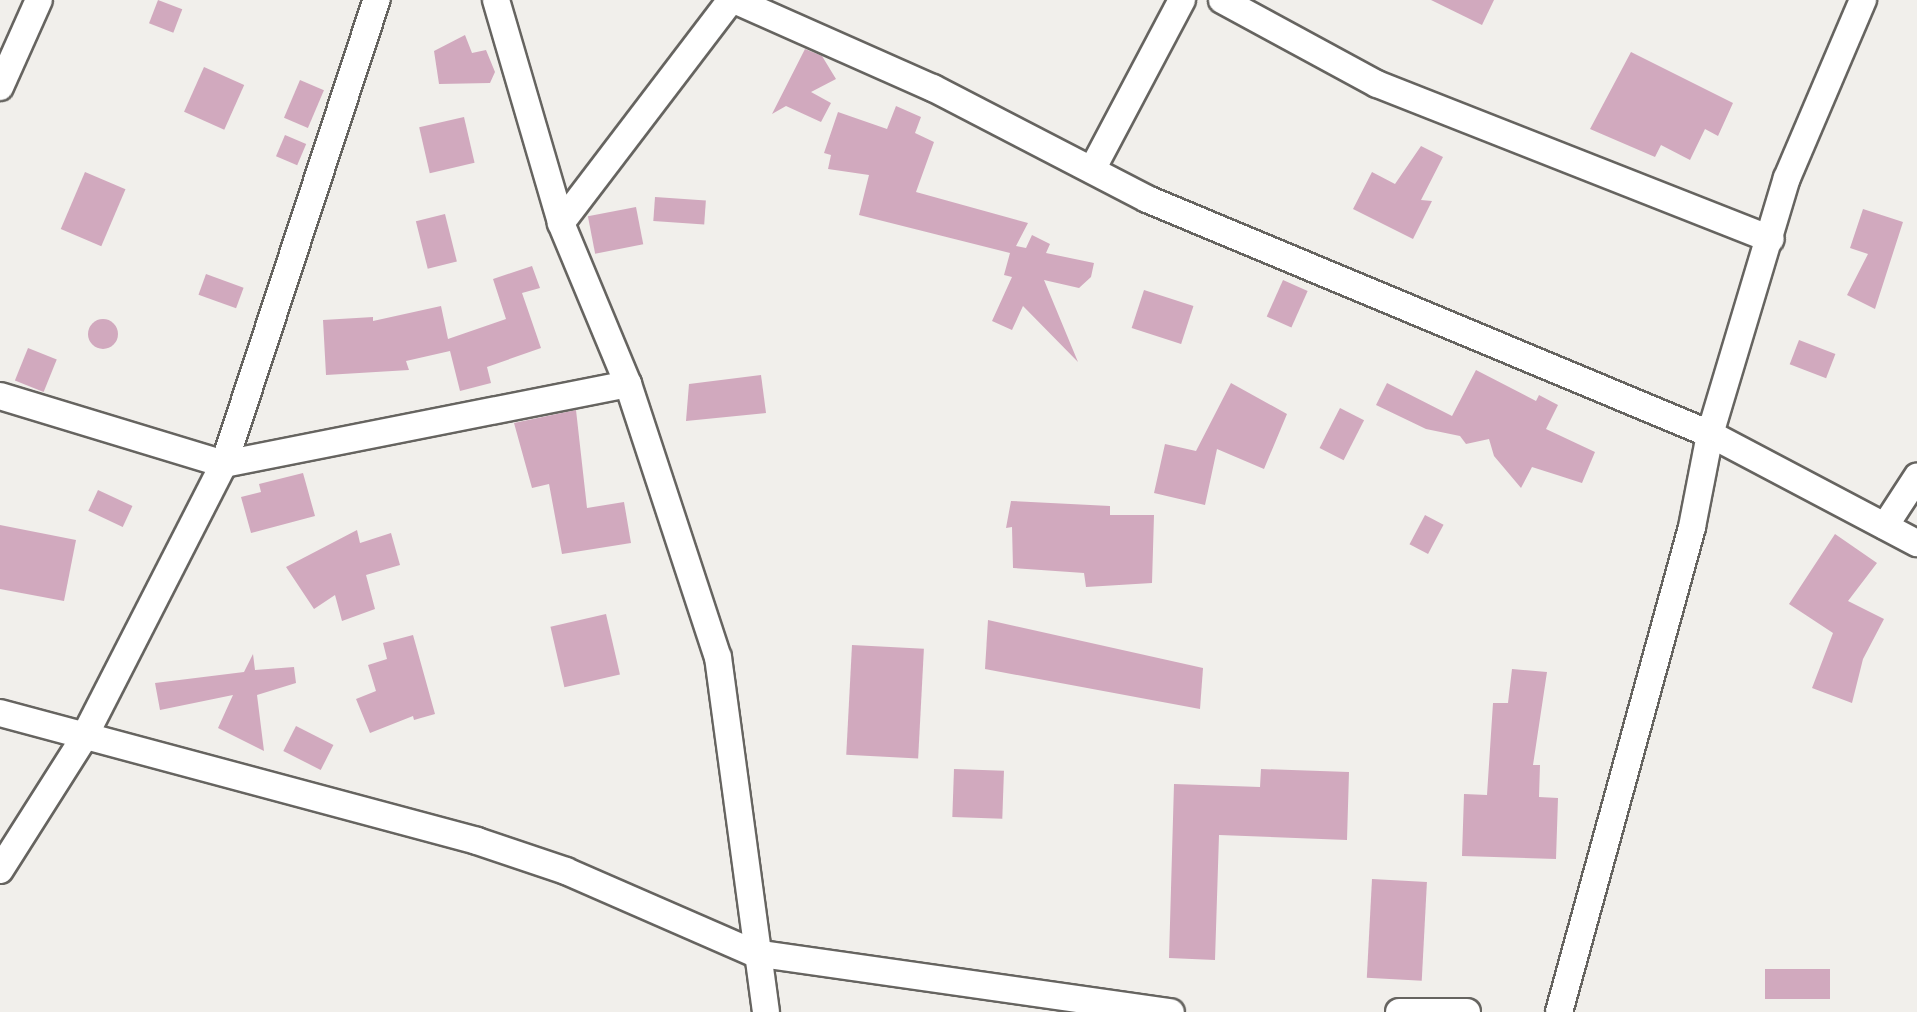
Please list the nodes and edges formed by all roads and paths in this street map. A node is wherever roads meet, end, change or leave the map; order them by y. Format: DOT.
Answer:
graph roads {
  1 [pos="39,0"];
  2 [pos="377,0"];
  3 [pos="496,0"];
  4 [pos="732,0"];
  5 [pos="1182,0"];
  6 [pos="1222,0"];
  7 [pos="1863,0"];
  8 [pos="780,9"];
  9 [pos="0,87"];
  10 [pos="1093,168"];
  11 [pos="561,223"];
  12 [pos="1771,239"];
  13 [pos="628,384"];
  14 [pos="0,396"];
  15 [pos="1710,434"];
  16 [pos="224,464"];
  17 [pos="1917,477"];
  18 [pos="1885,526"];
  19 [pos="1917,543"];
  20 [pos="0,713"];
  21 [pos="83,739"];
  22 [pos="0,870"];
  23 [pos="754,953"];
  24 [pos="766,1012"];
  25 [pos="1171,1012"];
  26 [pos="1399,1012"];
  27 [pos="1467,1012"];
  28 [pos="1559,1012"];
  1 -- 9 [label="street"];
  2 -- 16 [label="street"];
  3 -- 11 [label="street"];
  4 -- 8 [label="street"];
  4 -- 11 [label="street"];
  5 -- 10 [label="street"];
  6 -- 12 [label="street"];
  7 -- 12 [label="street"];
  8 -- 10 [label="street"];
  10 -- 15 [label="street"];
  11 -- 13 [label="street"];
  12 -- 15 [label="street"];
  13 -- 16 [label="street"];
  13 -- 23 [label="street"];
  14 -- 16 [label="street"];
  15 -- 18 [label="street"];
  15 -- 28 [label="street"];
  16 -- 21 [label="street"];
  17 -- 18 [label="street"];
  18 -- 19 [label="street"];
  20 -- 21 [label="street"];
  21 -- 22 [label="street"];
  21 -- 23 [label="street"];
  23 -- 24 [label="street"];
  23 -- 25 [label="street"];
  26 -- 27 [label="street"];
}
